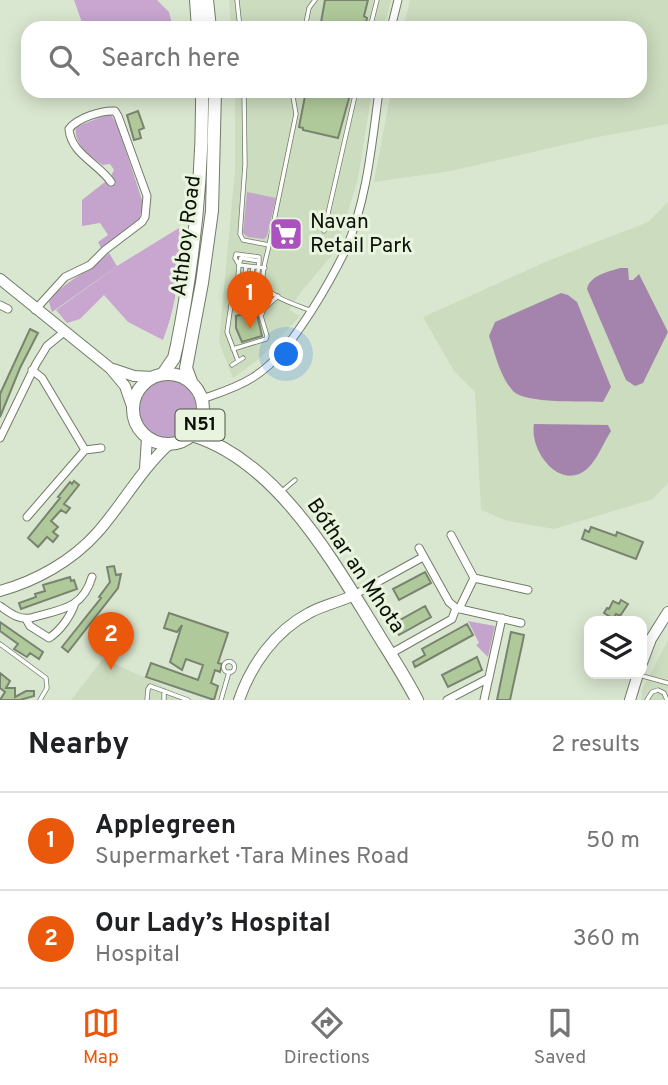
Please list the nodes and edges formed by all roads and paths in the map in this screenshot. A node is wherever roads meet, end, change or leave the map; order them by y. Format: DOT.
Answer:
graph roads {
  1 [pos="196,0"];
  2 [pos="207,0"];
  3 [pos="237,0"];
  4 [pos="315,0"];
  5 [pos="377,0"];
  6 [pos="398,0"];
  7 [pos="198,21"];
  8 [pos="209,21"];
  9 [pos="239,21"];
  10 [pos="306,21"];
  11 [pos="372,21"];
  12 [pos="393,21"];
  13 [pos="202,98"];
  14 [pos="215,98"];
  15 [pos="244,98"];
  16 [pos="293,98"];
  17 [pos="354,98"];
  18 [pos="378,98"];
  19 [pos="111,182"];
  20 [pos="324,231"];
  21 [pos="269,245"];
  22 [pos="239,265"];
  23 [pos="246,266"];
  24 [pos="253,267"];
  25 [pos="258,267"];
  26 [pos="265,268"];
  27 [pos="0,279"];
  28 [pos="278,296"];
  29 [pos="236,301"];
  30 [pos="242,302"];
  31 [pos="248,302"];
  32 [pos="255,303"];
  33 [pos="0,305"];
  34 [pos="33,308"];
  35 [pos="9,309"];
  36 [pos="264,309"];
  37 [pos="311,311"];
  38 [pos="64,332"];
  39 [pos="233,349"];
  40 [pos="243,358"];
  41 [pos="238,361"];
  42 [pos="232,365"];
  43 [pos="110,368"];
  44 [pos="32,370"];
  45 [pos="158,376"];
  46 [pos="192,384"];
  47 [pos="202,399"];
  48 [pos="133,409"];
  49 [pos="202,418"];
  50 [pos="192,435"];
  51 [pos="0,438"];
  52 [pos="147,438"];
  53 [pos="212,441"];
  54 [pos="168,445"];
  55 [pos="101,448"];
  56 [pos="85,450"];
  57 [pos="145,469"];
  58 [pos="295,480"];
  59 [pos="279,494"];
  60 [pos="27,517"];
  61 [pos="451,535"];
  62 [pos="419,548"];
  63 [pos="423,557"];
  64 [pos="92,577"];
  65 [pos="474,578"];
  66 [pos="528,590"];
  67 [pos="0,591"];
  68 [pos="354,595"];
  69 [pos="75,603"];
  70 [pos="0,606"];
  71 [pos="457,608"];
  72 [pos="668,612"];
  73 [pos="502,618"];
  74 [pos="26,619"];
  75 [pos="521,623"];
  76 [pos="0,644"];
  77 [pos="647,650"];
  78 [pos="390,654"];
  79 [pos="229,673"];
  80 [pos="647,677"];
  81 [pos="489,678"];
  82 [pos="636,679"];
  83 [pos="668,683"];
  84 [pos="164,691"];
  85 [pos="40,700"];
  86 [pos="148,700"];
  87 [pos="164,700"];
  88 [pos="188,700"];
  89 [pos="221,700"];
  90 [pos="239,700"];
  91 [pos="417,700"];
  92 [pos="447,700"];
  93 [pos="484,700"];
  94 [pos="630,700"];
  95 [pos="647,700"];
  96 [pos="667,700"];
  1 -- 7 [label="main road"];
  2 -- 8 [label="main road"];
  3 -- 9 [label="lane"];
  4 -- 10 [label="lane"];
  5 -- 11 [label="lane"];
  6 -- 12 [label="street"];
  13 -- 45 [label="main road, Athboy Road"];
  14 -- 46 [label="main road, Athboy Road / N51"];
  15 -- 21 [label="lane"];
  16 -- 21 [label="lane"];
  17 -- 20 [label="lane"];
  18 -- 37 [label="street"];
  19 -- 34 [label="street"];
  21 -- 26 [label="lane"];
  22 -- 23 [label="lane"];
  22 -- 25 [label="lane"];
  22 -- 29 [label="lane"];
  23 -- 24 [label="lane"];
  23 -- 30 [label="lane"];
  24 -- 25 [label="lane"];
  24 -- 31 [label="lane"];
  25 -- 26 [label="lane"];
  25 -- 32 [label="lane"];
  26 -- 28 [label="lane"];
  27 -- 34 [label="street"];
  28 -- 36 [label="lane"];
  28 -- 37 [label="lane"];
  29 -- 30 [label="lane"];
  29 -- 39 [label="lane"];
  30 -- 31 [label="lane"];
  31 -- 32 [label="lane"];
  32 -- 36 [label="lane"];
  33 -- 35 [label="street"];
  34 -- 38 [label="street"];
  36 -- 39 [label="lane"];
  37 -- 47 [label="street"];
  38 -- 43 [label="street"];
  38 -- 44 [label="street"];
  39 -- 41 [label="lane"];
  40 -- 41 [label="lane"];
  41 -- 42 [label="lane"];
  43 -- 45 [label="street"];
  43 -- 48 [label="street"];
  44 -- 51 [label="street"];
  44 -- 56 [label="street"];
  45 -- 46 [label="main road, N51"];
  45 -- 48 [label="main road"];
  46 -- 47 [label="main road, N51"];
  47 -- 49 [label="main road, N51"];
  48 -- 52 [label="main road, N51"];
  49 -- 50 [label="main road, N51"];
  49 -- 53 [label="main road, N51"];
  50 -- 53 [label="main road, Bóthar an Mhota / N51"];
  50 -- 54 [label="main road, N51"];
  52 -- 54 [label="main road, N51"];
  52 -- 57 [label="street"];
  53 -- 59 [label="main road, Bóthar an Mhota / N51"];
  54 -- 57 [label="street"];
  55 -- 56 [label="street"];
  56 -- 60 [label="street"];
  57 -- 67 [label="street"];
  58 -- 59 [label="lane"];
  59 -- 68 [label="main road, Bóthar an Mhota / N51"];
  61 -- 65 [label="street"];
  62 -- 63 [label="street"];
  63 -- 68 [label="street"];
  63 -- 71 [label="street"];
  64 -- 69 [label="street"];
  65 -- 66 [label="street"];
  65 -- 71 [label="street"];
  68 -- 78 [label="main road, Bóthar an Mhota / N51"];
  68 -- 90 [label="street"];
  69 -- 74 [label="street"];
  69 -- 74 [label="street"];
  70 -- 74 [label="street"];
  71 -- 73 [label="street"];
  71 -- 78 [label="street"];
  72 -- 77 [label="street"];
  73 -- 75 [label="street"];
  73 -- 81 [label="street"];
  76 -- 85 [label="lane"];
  78 -- 91 [label="main road, Bóthar an Mhota / N51"];
  79 -- 89 [label="lane"];
  80 -- 83 [label="lane"];
  81 -- 92 [label="street"];
  81 -- 93 [label="street"];
  82 -- 94 [label="street"];
  84 -- 86 [label="lane"];
  84 -- 87 [label="lane"];
  84 -- 88 [label="lane"];
  95 -- 96 [label="lane"];
}
